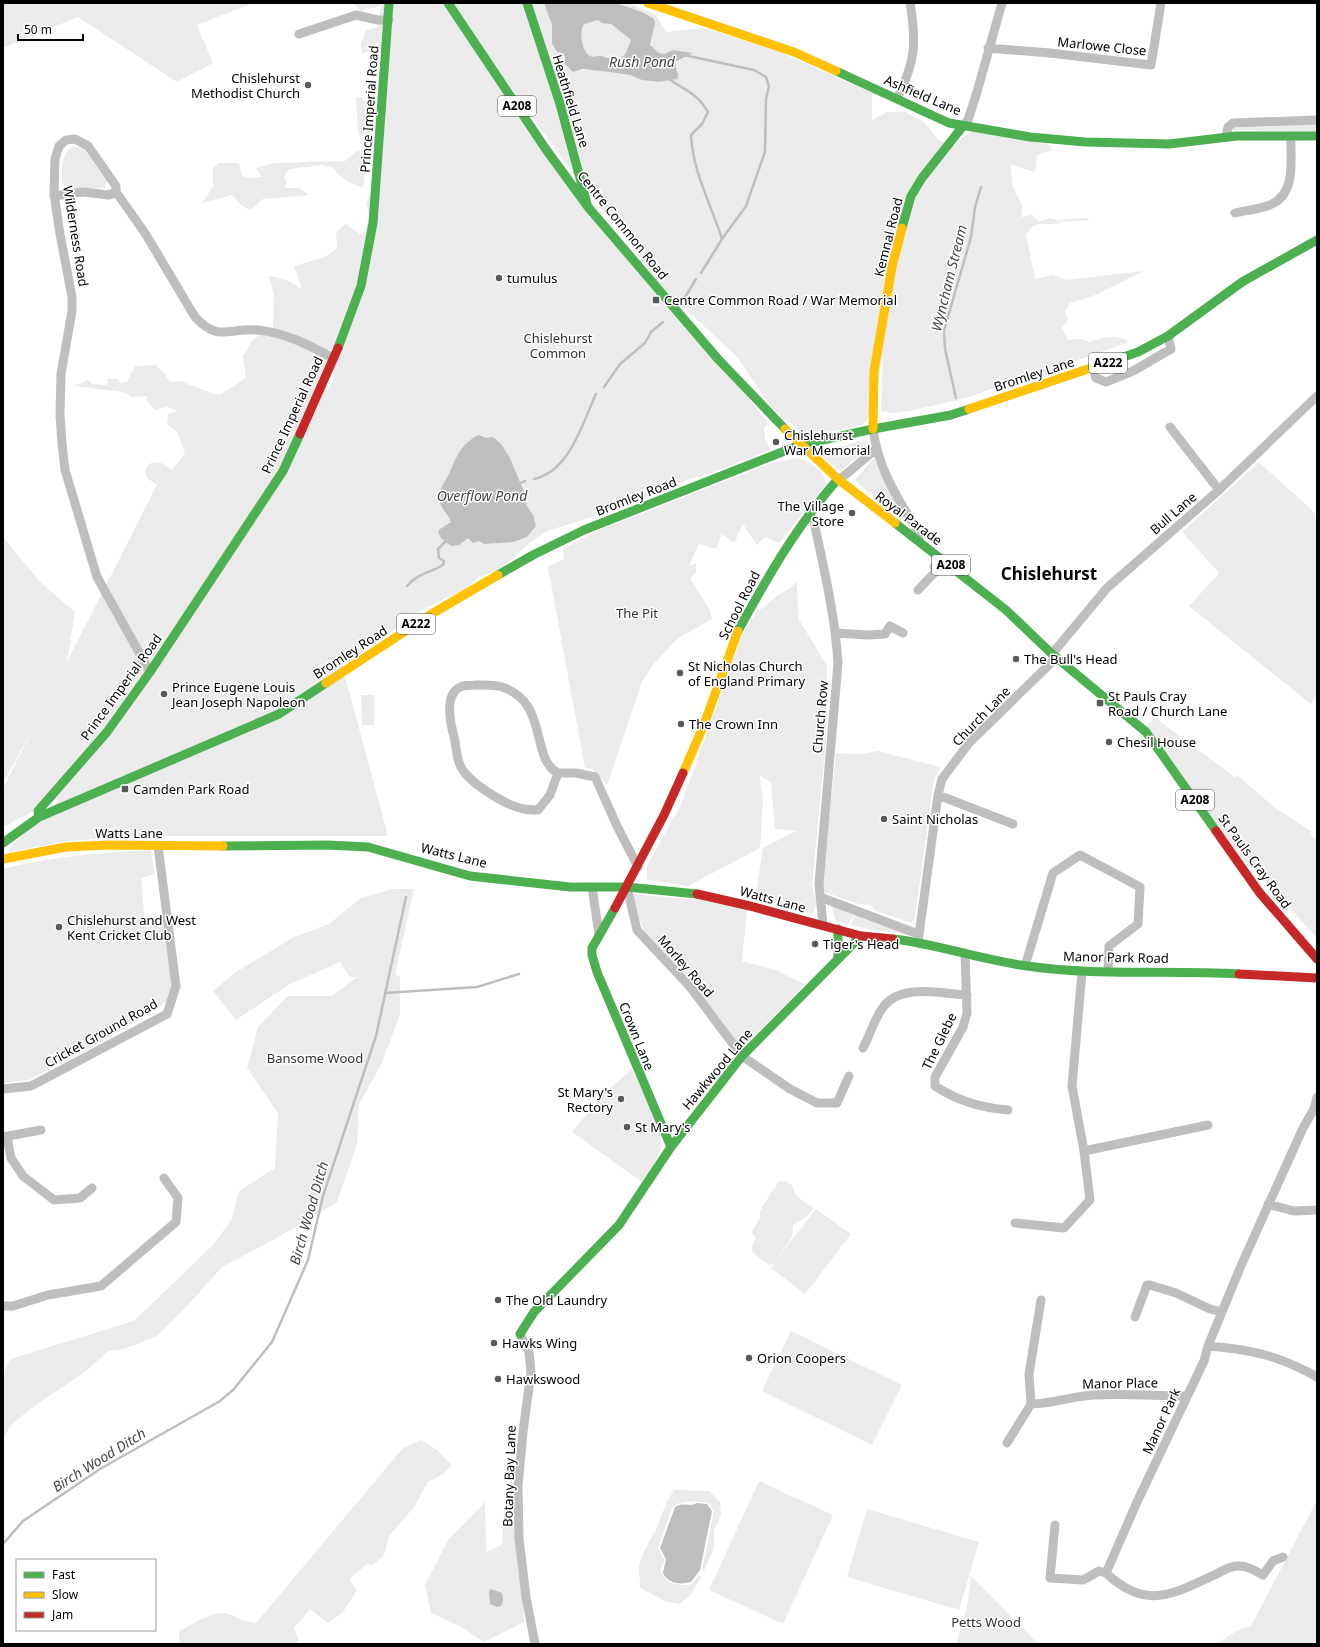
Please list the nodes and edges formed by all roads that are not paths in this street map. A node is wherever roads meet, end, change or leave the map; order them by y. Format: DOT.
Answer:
graph roads {
  1 [pos="389,3"];
  2 [pos="448,3"];
  3 [pos="527,3"];
  4 [pos="648,3"];
  5 [pos="910,3"];
  6 [pos="1002,3"];
  7 [pos="1161,3"];
  8 [pos="389,20"];
  9 [pos="299,34"];
  10 [pos="988,48"];
  11 [pos="897,99"];
  12 [pos="1317,120"];
  13 [pos="963,126"];
  14 [pos="1291,136"];
  15 [pos="1317,136"];
  16 [pos="1226,137"];
  17 [pos="116,192"];
  18 [pos="54,196"];
  19 [pos="588,207"];
  20 [pos="1235,213"];
  21 [pos="1317,240"];
  22 [pos="1168,336"];
  23 [pos="333,358"];
  24 [pos="1092,368"];
  25 [pos="1317,396"];
  26 [pos="1170,427"];
  27 [pos="873,429"];
  28 [pos="800,446"];
  29 [pos="876,449"];
  30 [pos="839,480"];
  31 [pos="1219,490"];
  32 [pos="810,514"];
  33 [pos="919,542"];
  34 [pos="941,558"];
  35 [pos="918,590"];
  36 [pos="836,633"];
  37 [pos="903,633"];
  38 [pos="1054,656"];
  39 [pos="150,672"];
  40 [pos="558,773"];
  41 [pos="938,795"];
  42 [pos="39,817"];
  43 [pos="1014,824"];
  44 [pos="3,843"];
  45 [pos="158,846"];
  46 [pos="3,859"];
  47 [pos="638,866"];
  48 [pos="592,887"];
  49 [pos="627,887"];
  50 [pos="820,898"];
  51 [pos="823,925"];
  52 [pos="838,930"];
  53 [pos="599,934"];
  54 [pos="861,936"];
  55 [pos="918,938"];
  56 [pos="965,953"];
  57 [pos="838,958"];
  58 [pos="1317,959"];
  59 [pos="1025,966"];
  60 [pos="1082,972"];
  61 [pos="1108,972"];
  62 [pos="1317,978"];
  63 [pos="967,995"];
  64 [pos="863,1048"];
  65 [pos="742,1056"];
  66 [pos="849,1076"];
  67 [pos="3,1089"];
  68 [pos="1317,1096"];
  69 [pos="1008,1110"];
  70 [pos="1208,1125"];
  71 [pos="41,1130"];
  72 [pos="5,1137"];
  73 [pos="671,1147"];
  74 [pos="1084,1151"];
  75 [pos="164,1178"];
  76 [pos="92,1188"];
  77 [pos="1268,1204"];
  78 [pos="1317,1210"];
  79 [pos="1015,1223"];
  80 [pos="1041,1300"];
  81 [pos="3,1306"];
  82 [pos="1222,1312"];
  83 [pos="1135,1317"];
  84 [pos="520,1334"];
  85 [pos="1208,1346"];
  86 [pos="1317,1377"];
  87 [pos="1186,1396"];
  88 [pos="1031,1404"];
  89 [pos="1006,1443"];
  90 [pos="1055,1525"];
  91 [pos="1283,1557"];
  92 [pos="1106,1573"];
  93 [pos="535,1644"];
  1 -- 8 [label="main road, Prince Imperial Road"];
  2 -- 19 [label="main road, Centre Common Road / A208"];
  3 -- 19 [label="main road, Heathfield Lane"];
  4 -- 11 [label="main road, Ashfield Lane"];
  5 -- 11 [label="street"];
  6 -- 10 [label="street, Kemnal Road"];
  7 -- 10 [label="street, Marlowe Close"];
  8 -- 9 [label="street"];
  8 -- 23 [label="main road, Prince Imperial Road"];
  10 -- 13 [label="street, Kemnal Road"];
  11 -- 13 [label="main road, Ashfield Lane"];
  12 -- 16 [label="street"];
  13 -- 16 [label="main road, Ashfield Lane"];
  13 -- 27 [label="main road, Kemnal Road"];
  14 -- 15 [label="main road, Ashfield Lane"];
  14 -- 16 [label="main road, Ashfield Lane"];
  14 -- 20 [label="street"];
  17 -- 18 [label="street"];
  17 -- 18 [label="street, Wilderness Road"];
  17 -- 23 [label="street, Wilderness Road"];
  18 -- 39 [label="street, Wilderness Road"];
  19 -- 28 [label="main road, Centre Common Road / A208"];
  21 -- 22 [label="main road, Bromley Lane / A222"];
  22 -- 24 [label="main road, Bromley Lane / A222"];
  22 -- 24 [label="street"];
  23 -- 39 [label="main road, Prince Imperial Road"];
  24 -- 27 [label="main road, Bromley Lane / A222"];
  25 -- 31 [label="street, Bull Lane"];
  26 -- 31 [label="street"];
  27 -- 28 [label="main road, Bromley Lane / A222"];
  27 -- 29 [label="street"];
  28 -- 30 [label="main road, Royal Parade / A208"];
  28 -- 42 [label="main road, Bromley Road / A222"];
  29 -- 30 [label="street"];
  29 -- 33 [label="street"];
  30 -- 32 [label="main road, School Road"];
  30 -- 33 [label="main road, Royal Parade / A208"];
  31 -- 38 [label="street, Bull Lane"];
  32 -- 36 [label="street, Church Row"];
  32 -- 47 [label="main road, School Road"];
  33 -- 34 [label="main road, Royal Parade / A208"];
  34 -- 35 [label="street"];
  34 -- 38 [label="main road, Royal Parade / A208"];
  36 -- 37 [label="street"];
  36 -- 50 [label="street, Church Row"];
  38 -- 41 [label="street, Church Lane"];
  38 -- 58 [label="main road, St Pauls Cray Road / A208"];
  39 -- 42 [label="main road, Prince Imperial Road"];
  40 -- 40 [label="street"];
  40 -- 47 [label="street"];
  41 -- 43 [label="street"];
  41 -- 55 [label="street, Church Lane"];
  42 -- 44 [label="main road, Bromley Road / A222"];
  45 -- 46 [label="main road, Watts Lane"];
  45 -- 48 [label="main road, Watts Lane"];
  45 -- 67 [label="street, Cricket Ground Road"];
  47 -- 49 [label="main road, School Road"];
  48 -- 49 [label="main road, Watts Lane"];
  48 -- 53 [label="street, Crown Lane"];
  49 -- 51 [label="main road, Watts Lane"];
  49 -- 53 [label="main road, Crown Lane"];
  49 -- 65 [label="street, Morley Road"];
  50 -- 51 [label="street, Church Row"];
  50 -- 55 [label="street, Manor Park Road"];
  51 -- 52 [label="main road, Watts Lane"];
  52 -- 54 [label="main road, Watts Lane"];
  52 -- 57 [label="main road"];
  53 -- 73 [label="main road, Crown Lane"];
  54 -- 55 [label="main road, Watts Lane"];
  54 -- 57 [label="main road, Hawkwood Lane"];
  55 -- 56 [label="main road, Manor Park Road"];
  56 -- 59 [label="main road, Manor Park Road"];
  56 -- 63 [label="street, The Glebe"];
  57 -- 65 [label="main road, Hawkwood Lane"];
  59 -- 60 [label="main road, Manor Park Road"];
  59 -- 61 [label="street"];
  60 -- 61 [label="main road, Manor Park Road"];
  60 -- 74 [label="street"];
  61 -- 62 [label="main road, Manor Park Road"];
  63 -- 64 [label="street"];
  63 -- 69 [label="street, The Glebe"];
  65 -- 66 [label="street, Morley Road"];
  65 -- 73 [label="main road, Hawkwood Lane"];
  68 -- 77 [label="street, Manor Park"];
  70 -- 74 [label="street"];
  71 -- 72 [label="street"];
  72 -- 76 [label="street"];
  73 -- 84 [label="main road, Hawkwood Lane"];
  74 -- 79 [label="street"];
  75 -- 81 [label="street"];
  77 -- 78 [label="street"];
  77 -- 82 [label="street, Manor Park"];
  80 -- 88 [label="street"];
  82 -- 83 [label="street"];
  82 -- 85 [label="street, Manor Park"];
  84 -- 93 [label="street, Botany Bay Lane"];
  85 -- 86 [label="street"];
  85 -- 87 [label="street, Manor Park"];
  87 -- 88 [label="street, Manor Place"];
  87 -- 92 [label="street, Manor Park"];
  88 -- 89 [label="street"];
  90 -- 92 [label="street"];
  91 -- 92 [label="street"];
}
